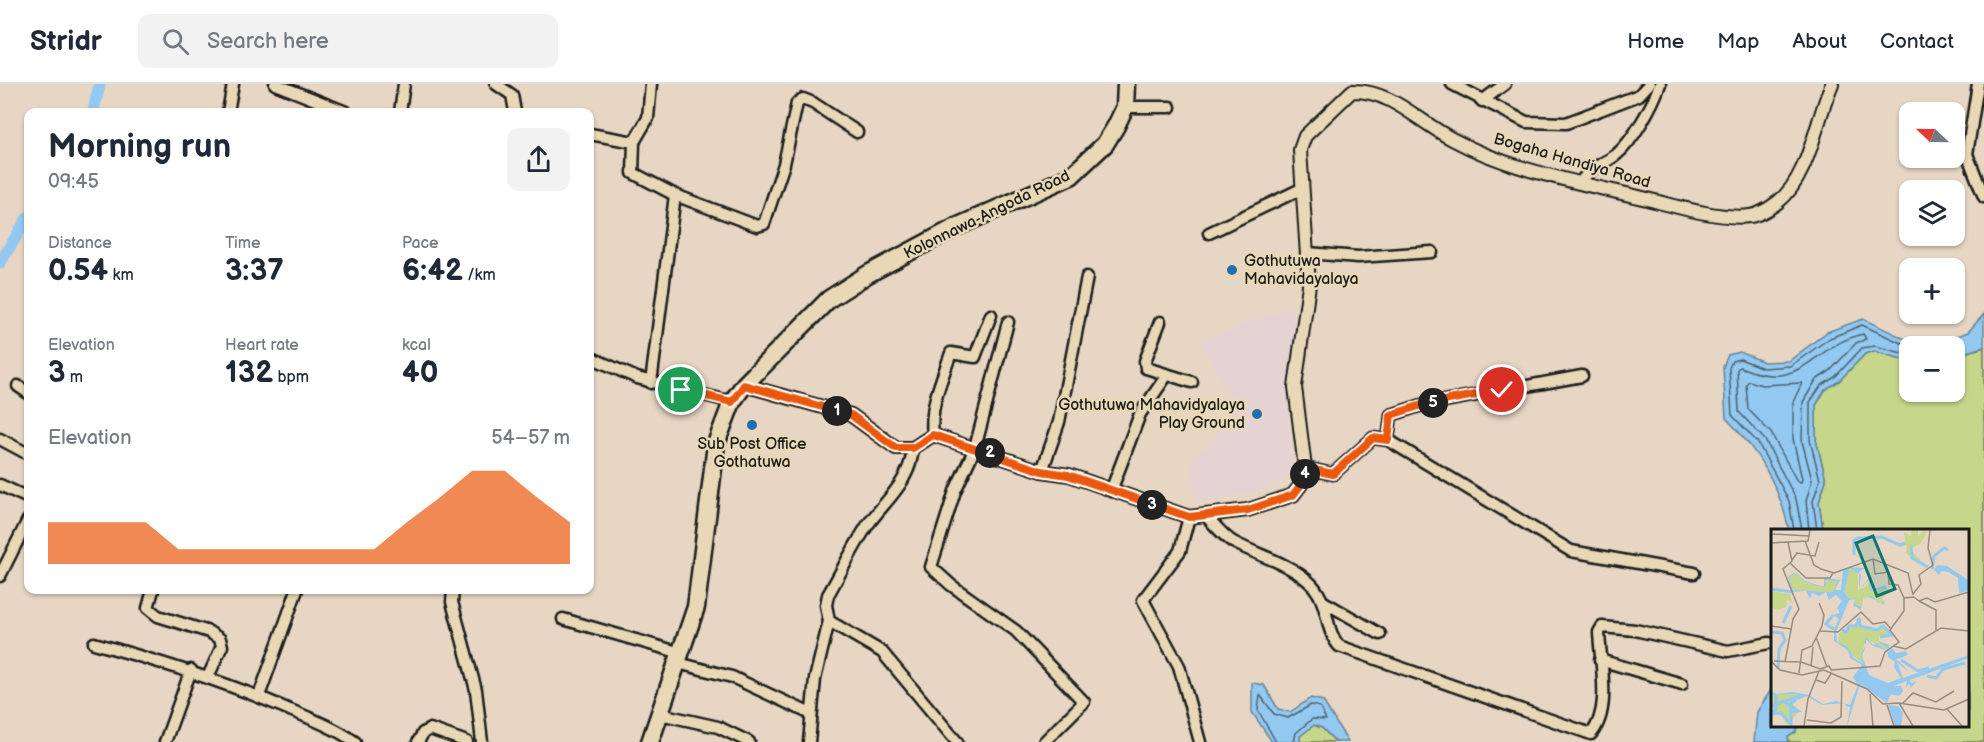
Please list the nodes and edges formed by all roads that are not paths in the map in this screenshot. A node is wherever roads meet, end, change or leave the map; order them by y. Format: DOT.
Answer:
graph roads {
  1 [pos="232,84"];
  2 [pos="274,84"];
  3 [pos="404,84"];
  4 [pos="496,84"];
  5 [pos="651,84"];
  6 [pos="1126,84"];
  7 [pos="1452,84"];
  8 [pos="1505,84"];
  9 [pos="1649,84"];
  10 [pos="1660,84"];
  11 [pos="1832,84"];
  12 [pos="1978,84"];
  13 [pos="1350,87"];
  14 [pos="1482,102"];
  15 [pos="1125,107"];
  16 [pos="1170,107"];
  17 [pos="229,108"];
  18 [pos="332,108"];
  19 [pos="401,108"];
  20 [pos="514,108"];
  21 [pos="856,132"];
  22 [pos="594,135"];
  23 [pos="634,142"];
  24 [pos="1580,183"];
  25 [pos="1301,189"];
  26 [pos="1983,194"];
  27 [pos="675,195"];
  28 [pos="1209,233"];
  29 [pos="1432,252"];
  30 [pos="1308,253"];
  31 [pos="1087,277"];
  32 [pos="991,315"];
  33 [pos="1008,322"];
  34 [pos="1160,322"];
  35 [pos="594,359"];
  36 [pos="1167,375"];
  37 [pos="1582,376"];
  38 [pos="1192,382"];
  39 [pos="651,383"];
  40 [pos="744,385"];
  41 [pos="18,386"];
  42 [pos="24,390"];
  43 [pos="732,402"];
  44 [pos="933,435"];
  45 [pos="0,440"];
  46 [pos="1388,440"];
  47 [pos="913,448"];
  48 [pos="975,448"];
  49 [pos="24,452"];
  50 [pos="1305,468"];
  51 [pos="1042,471"];
  52 [pos="0,485"];
  53 [pos="1110,491"];
  54 [pos="24,496"];
  55 [pos="1206,516"];
  56 [pos="1189,517"];
  57 [pos="24,528"];
  58 [pos="1,571"];
  59 [pos="1694,573"];
  60 [pos="152,594"];
  61 [pos="296,594"];
  62 [pos="453,594"];
  63 [pos="1324,602"];
  64 [pos="562,619"];
  65 [pos="829,621"];
  66 [pos="1380,634"];
  67 [pos="94,643"];
  68 [pos="1769,643"];
  69 [pos="680,658"];
  70 [pos="1600,660"];
  71 [pos="191,670"];
  72 [pos="208,677"];
  73 [pos="1682,684"];
  74 [pos="259,696"];
  75 [pos="660,714"];
  76 [pos="811,714"];
  77 [pos="165,742"];
  78 [pos="355,742"];
  79 [pos="418,742"];
  80 [pos="467,742"];
  81 [pos="482,742"];
  82 [pos="650,742"];
  83 [pos="749,742"];
  84 [pos="809,742"];
  85 [pos="957,742"];
  86 [pos="1044,742"];
  87 [pos="1200,742"];
  1 -- 17 [label="street"];
  2 -- 18 [label="street"];
  3 -- 19 [label="street"];
  4 -- 20 [label="street"];
  5 -- 23 [label="street"];
  6 -- 15 [label="main road, Kolonnawa-Angoda Road"];
  7 -- 14 [label="street"];
  8 -- 14 [label="street"];
  9 -- 14 [label="street"];
  10 -- 24 [label="street"];
  11 -- 24 [label="street, Bogaha Handiya Road"];
  12 -- 26 [label="street"];
  13 -- 24 [label="street, Bogaha Handiya Road"];
  13 -- 25 [label="street, Bogaha Handiya Road"];
  15 -- 16 [label="street"];
  15 -- 40 [label="main road, Kolonnawa-Angoda Road"];
  21 -- 27 [label="street"];
  22 -- 23 [label="street"];
  23 -- 27 [label="street"];
  25 -- 28 [label="street"];
  25 -- 30 [label="street, Bogaha Handiya Road"];
  27 -- 39 [label="street"];
  29 -- 30 [label="street"];
  30 -- 50 [label="street, Bogaha Handiya Road"];
  31 -- 51 [label="street"];
  32 -- 44 [label="street"];
  33 -- 48 [label="street"];
  34 -- 36 [label="street"];
  35 -- 39 [label="street"];
  36 -- 38 [label="street"];
  36 -- 53 [label="street"];
  37 -- 46 [label="street"];
  39 -- 43 [label="street"];
  40 -- 43 [label="main road, Kolonnawa-Angoda Road"];
  40 -- 47 [label="street"];
  41 -- 42 [label="street"];
  43 -- 69 [label="main road, Kolonnawa-Angoda Road"];
  44 -- 47 [label="street"];
  44 -- 48 [label="street"];
  45 -- 49 [label="street"];
  46 -- 50 [label="street"];
  46 -- 59 [label="street"];
  47 -- 65 [label="street"];
  48 -- 51 [label="street"];
  48 -- 86 [label="street"];
  50 -- 55 [label="street"];
  51 -- 53 [label="street"];
  52 -- 54 [label="street"];
  53 -- 56 [label="street"];
  55 -- 56 [label="street"];
  55 -- 63 [label="street"];
  56 -- 87 [label="street"];
  57 -- 58 [label="street"];
  60 -- 72 [label="street"];
  61 -- 74 [label="street"];
  62 -- 81 [label="street"];
  63 -- 66 [label="street"];
  63 -- 70 [label="street"];
  64 -- 69 [label="street"];
  65 -- 76 [label="street"];
  65 -- 85 [label="street"];
  67 -- 71 [label="street"];
  68 -- 70 [label="street"];
  69 -- 75 [label="main road, Kolonnawa-Angoda Road"];
  69 -- 76 [label="street"];
  70 -- 73 [label="street"];
  71 -- 72 [label="street"];
  71 -- 77 [label="street"];
  72 -- 74 [label="street"];
  74 -- 78 [label="street"];
  75 -- 82 [label="main road, Kolonnawa-Angoda Road"];
  75 -- 83 [label="street"];
  76 -- 84 [label="street"];
  79 -- 80 [label="street"];
}
